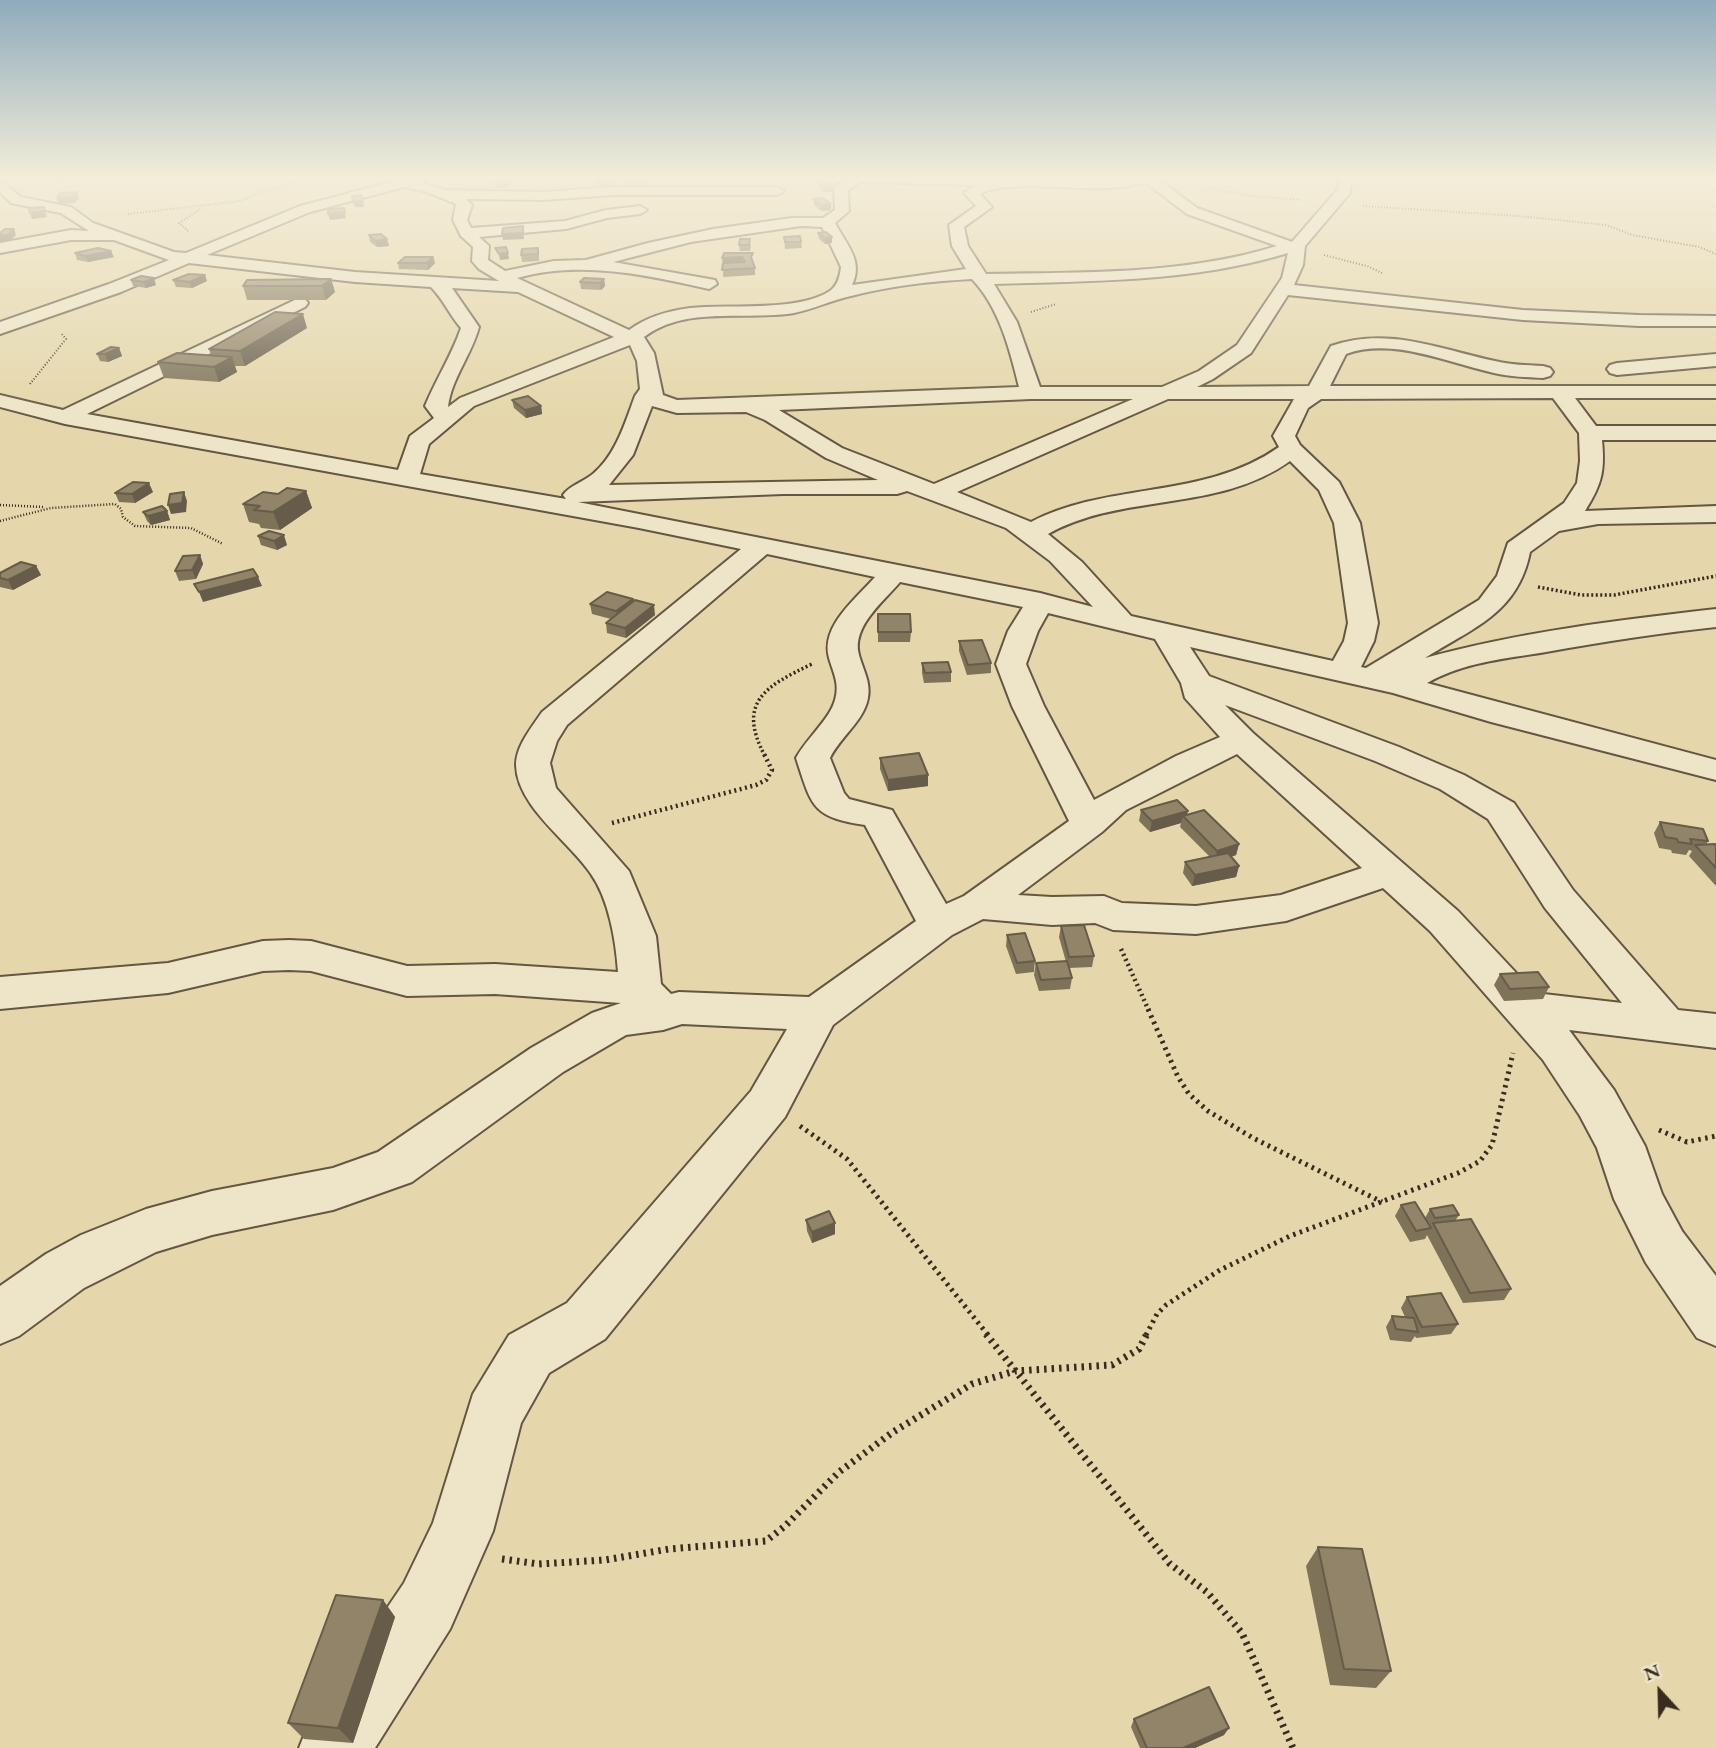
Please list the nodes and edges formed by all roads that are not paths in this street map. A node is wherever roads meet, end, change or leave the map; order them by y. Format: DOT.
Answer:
graph roads {
  1 [pos="182,260"];
  2 [pos="209,260"];
  3 [pos="480,260"];
  4 [pos="606,260"];
  5 [pos="847,260"];
  6 [pos="968,260"];
  7 [pos="1189,260"];
  8 [pos="1295,260"];
  9 [pos="994,261"];
  10 [pos="585,266"];
  11 [pos="976,273"];
  12 [pos="504,276"];
  13 [pos="435,281"];
  14 [pos="523,288"];
  15 [pos="1282,289"];
  16 [pos="836,294"];
  17 [pos="552,301"];
  18 [pos="299,303"];
  19 [pos="601,303"];
  20 [pos="650,305"];
  21 [pos="686,306"];
  22 [pos="798,307"];
  23 [pos="1716,321"];
  24 [pos="0,328"];
  25 [pos="632,337"];
  26 [pos="1716,360"];
  27 [pos="1598,370"];
  28 [pos="1561,382"];
  29 [pos="650,391"];
  30 [pos="1167,392"];
  31 [pos="1716,392"];
  32 [pos="1031,393"];
  33 [pos="1316,393"];
  34 [pos="7,403"];
  35 [pos="748,405"];
  36 [pos="65,417"];
  37 [pos="446,418"];
  38 [pos="1590,433"];
  39 [pos="1716,433"];
  40 [pos="1291,449"];
  41 [pos="407,478"];
  42 [pos="924,489"];
  43 [pos="581,493"];
  44 [pos="554,504"];
  45 [pos="1716,514"];
  46 [pos="1553,524"];
  47 [pos="1031,533"];
  48 [pos="762,545"];
  49 [pos="893,573"];
  50 [pos="1040,602"];
  51 [pos="1716,618"];
  52 [pos="1143,628"];
  53 [pos="1343,671"];
  54 [pos="1369,680"];
  55 [pos="1197,683"];
  56 [pos="1400,685"];
  57 [pos="1241,740"];
  58 [pos="1716,770"];
  59 [pos="1089,824"];
  60 [pos="1391,872"];
  61 [pos="958,915"];
  62 [pos="0,993"];
  63 [pos="652,1001"];
  64 [pos="1524,1008"];
  65 [pos="817,1014"];
  66 [pos="1665,1025"];
  67 [pos="1716,1031"];
  68 [pos="0,1318"];
  69 [pos="1716,1320"];
  70 [pos="334,1748"];
  1 -- 24 [label="street"];
  2 -- 13 [label="street"];
  3 -- 12 [label="street"];
  4 -- 10 [label="street"];
  5 -- 16 [label="street"];
  6 -- 11 [label="street"];
  7 -- 11 [label="street"];
  8 -- 15 [label="street"];
  9 -- 11 [label="street"];
  10 -- 12 [label="street"];
  10 -- 21 [label="street"];
  11 -- 16 [label="street"];
  11 -- 32 [label="street"];
  12 -- 14 [label="street"];
  13 -- 14 [label="street"];
  13 -- 37 [label="street"];
  14 -- 17 [label="street"];
  15 -- 23 [label="street"];
  15 -- 30 [label="street"];
  16 -- 22 [label="street"];
  17 -- 19 [label="street"];
  17 -- 25 [label="street"];
  18 -- 36 [label="street"];
  20 -- 21 [label="street"];
  21 -- 22 [label="street"];
  22 -- 25 [label="street"];
  25 -- 29 [label="street"];
  25 -- 37 [label="street"];
  26 -- 27 [label="street"];
  28 -- 31 [label="street"];
  28 -- 33 [label="street"];
  28 -- 33 [label="street"];
  28 -- 38 [label="street"];
  29 -- 35 [label="street"];
  29 -- 43 [label="street"];
  30 -- 32 [label="street"];
  30 -- 33 [label="street"];
  30 -- 42 [label="street"];
  32 -- 35 [label="street"];
  33 -- 40 [label="street"];
  34 -- 36 [label="street"];
  35 -- 42 [label="street"];
  36 -- 41 [label="street"];
  37 -- 41 [label="street"];
  38 -- 39 [label="street"];
  38 -- 46 [label="street"];
  40 -- 47 [label="street"];
  40 -- 53 [label="street"];
  41 -- 44 [label="street"];
  42 -- 43 [label="street"];
  42 -- 47 [label="street"];
  43 -- 44 [label="street"];
  44 -- 48 [label="street"];
  45 -- 46 [label="street"];
  46 -- 54 [label="street"];
  47 -- 52 [label="street"];
  48 -- 49 [label="street"];
  48 -- 63 [label="street"];
  49 -- 50 [label="street"];
  49 -- 61 [label="street"];
  50 -- 52 [label="street"];
  50 -- 59 [label="street"];
  51 -- 56 [label="street"];
  52 -- 53 [label="street"];
  52 -- 55 [label="street"];
  53 -- 54 [label="street"];
  54 -- 56 [label="street"];
  55 -- 57 [label="street"];
  55 -- 66 [label="street"];
  56 -- 58 [label="street"];
  57 -- 59 [label="street"];
  57 -- 60 [label="street"];
  59 -- 61 [label="street"];
  60 -- 61 [label="street"];
  60 -- 64 [label="street"];
  61 -- 65 [label="street"];
  62 -- 63 [label="street"];
  63 -- 65 [label="street"];
  63 -- 68 [label="street"];
  64 -- 66 [label="street"];
  64 -- 69 [label="street"];
  65 -- 70 [label="street"];
  66 -- 67 [label="street"];
}
